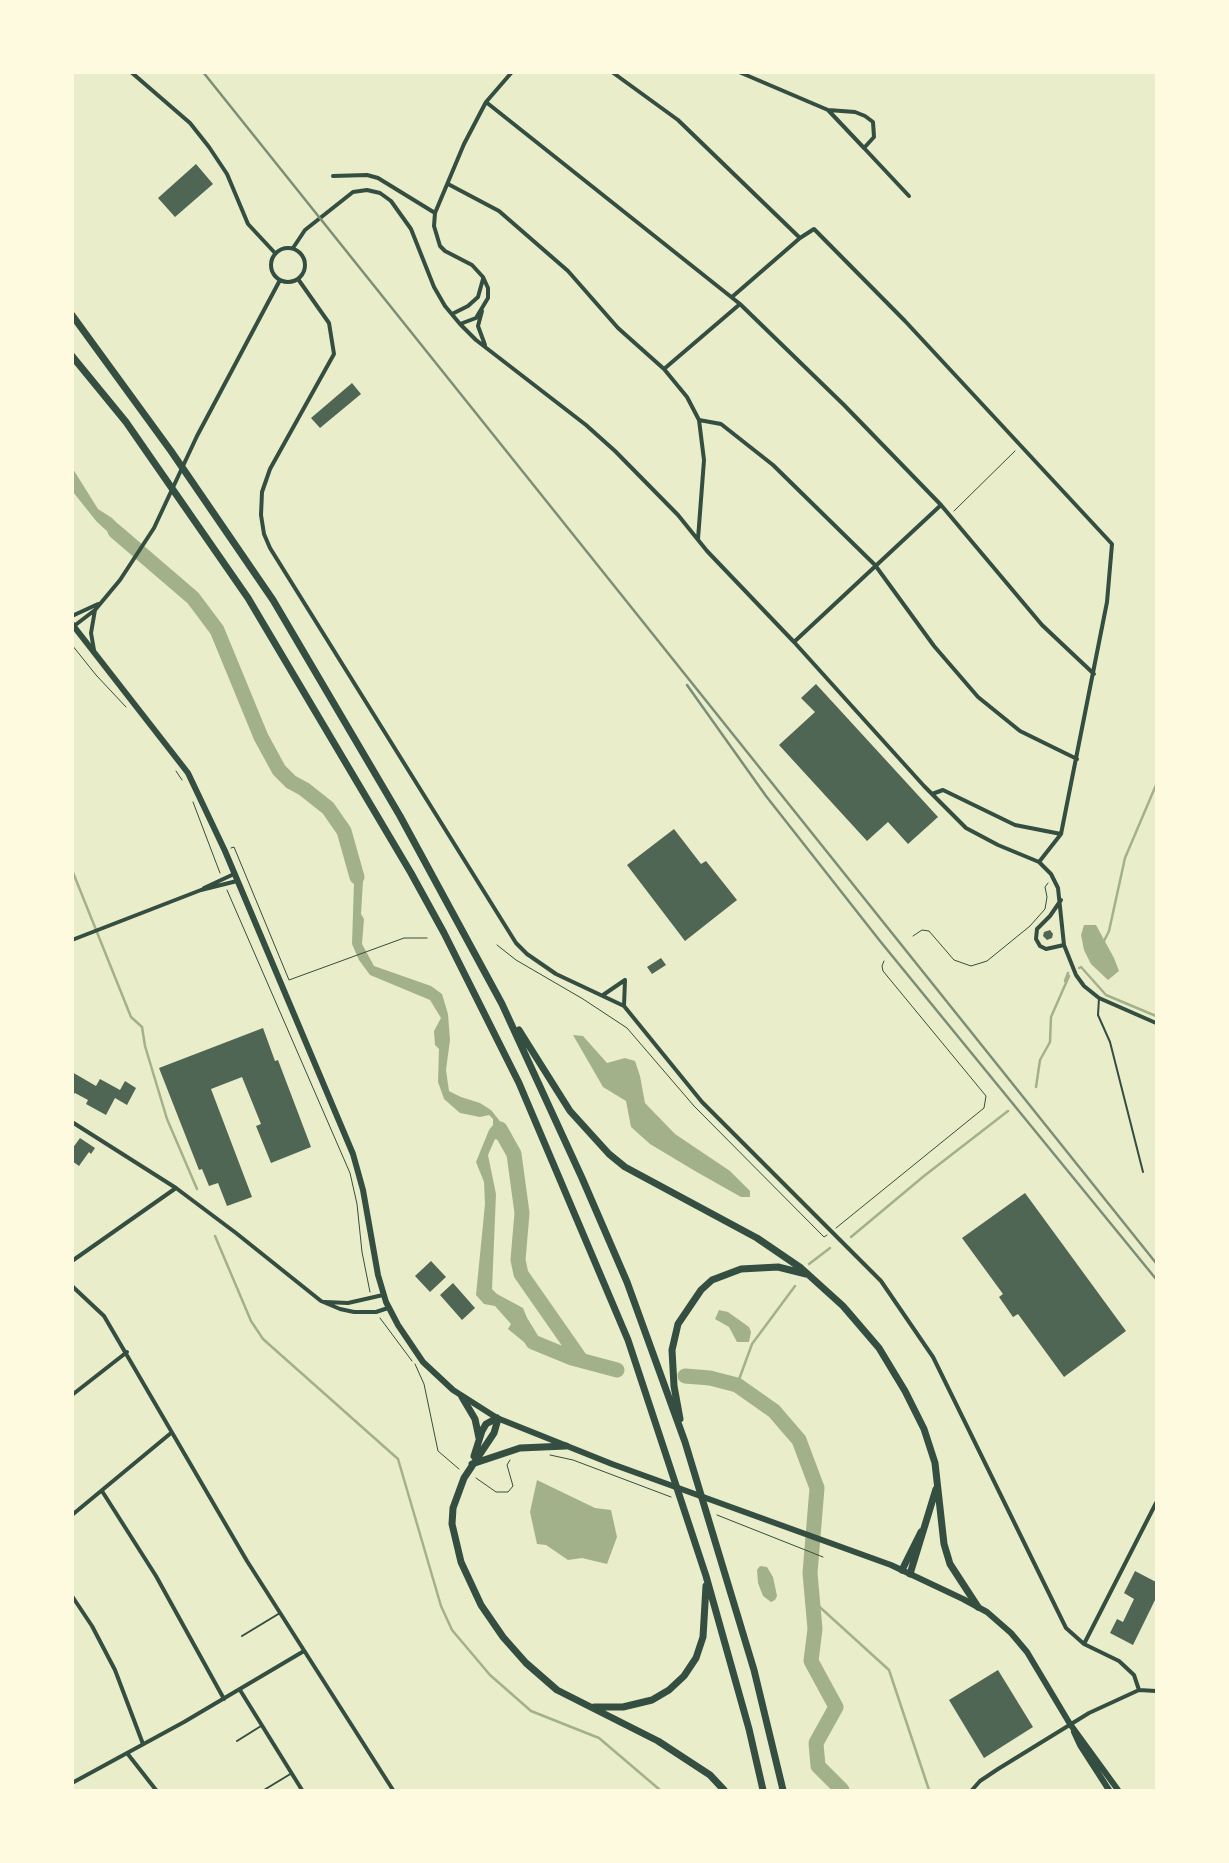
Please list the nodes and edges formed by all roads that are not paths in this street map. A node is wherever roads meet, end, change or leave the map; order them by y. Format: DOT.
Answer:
graph roads {
  1 [pos="131,72"];
  2 [pos="512,72"];
  3 [pos="612,72"];
  4 [pos="739,72"];
  5 [pos="744,72"];
  6 [pos="748,77"];
  7 [pos="486,102"];
  8 [pos="828,110"];
  9 [pos="864,148"];
  10 [pos="333,176"];
  11 [pos="448,184"];
  12 [pos="909,196"];
  13 [pos="435,213"];
  14 [pos="800,238"];
  15 [pos="293,248"];
  16 [pos="275,253"];
  17 [pos="483,277"];
  18 [pos="298,279"];
  19 [pos="280,280"];
  20 [pos="732,297"];
  21 [pos="740,304"];
  22 [pos="483,309"];
  23 [pos="452,314"];
  24 [pos="72,315"];
  25 [pos="460,324"];
  26 [pos="486,347"];
  27 [pos="72,356"];
  28 [pos="664,369"];
  29 [pos="699,420"];
  30 [pos="941,505"];
  31 [pos="698,539"];
  32 [pos="876,565"];
  33 [pos="102,601"];
  34 [pos="95,610"];
  35 [pos="72,616"];
  36 [pos="73,625"];
  37 [pos="794,642"];
  38 [pos="95,654"];
  39 [pos="1094,674"];
  40 [pos="1077,759"];
  41 [pos="932,794"];
  42 [pos="1062,834"];
  43 [pos="1039,862"];
  44 [pos="236,878"];
  45 [pos="201,890"];
  46 [pos="1061,900"];
  47 [pos="72,940"];
  48 [pos="1064,944"];
  49 [pos="603,995"];
  50 [pos="1099,998"];
  51 [pos="502,1004"];
  52 [pos="624,1006"];
  53 [pos="1156,1023"];
  54 [pos="72,1122"];
  55 [pos="1143,1172"];
  56 [pos="176,1188"];
  57 [pos="72,1261"];
  58 [pos="811,1276"];
  59 [pos="72,1286"];
  60 [pos="383,1295"];
  61 [pos="321,1301"];
  62 [pos="388,1308"];
  63 [pos="126,1352"];
  64 [pos="72,1395"];
  65 [pos="462,1397"];
  66 [pos="497,1419"];
  67 [pos="171,1433"];
  68 [pos="479,1441"];
  69 [pos="685,1442"];
  70 [pos="566,1446"];
  71 [pos="472,1464"];
  72 [pos="938,1482"];
  73 [pos="102,1491"];
  74 [pos="1156,1503"];
  75 [pos="72,1515"];
  76 [pos="925,1526"];
  77 [pos="902,1570"];
  78 [pos="910,1574"];
  79 [pos="706,1576"];
  80 [pos="72,1596"];
  81 [pos="978,1607"];
  82 [pos="280,1613"];
  83 [pos="242,1636"];
  84 [pos="1084,1644"];
  85 [pos="304,1651"];
  86 [pos="240,1690"];
  87 [pos="1139,1690"];
  88 [pos="1156,1691"];
  89 [pos="224,1699"];
  90 [pos="591,1707"];
  91 [pos="1070,1724"];
  92 [pos="263,1725"];
  93 [pos="237,1741"];
  94 [pos="144,1744"];
  95 [pos="127,1753"];
  96 [pos="292,1773"];
  97 [pos="72,1783"];
  98 [pos="156,1790"];
  99 [pos="264,1790"];
  100 [pos="302,1790"];
  101 [pos="393,1790"];
  102 [pos="724,1790"];
  103 [pos="763,1790"];
  104 [pos="783,1790"];
  105 [pos="972,1790"];
  106 [pos="1109,1790"];
  107 [pos="1118,1790"];
  1 -- 16 [label="street"];
  2 -- 7 [label="street"];
  3 -- 14 [label="street"];
  4 -- 6 [label="street"];
  5 -- 6 [label="street"];
  6 -- 8 [label="street"];
  7 -- 11 [label="street"];
  7 -- 20 [label="street"];
  8 -- 9 [label="street"];
  8 -- 9 [label="street"];
  9 -- 12 [label="street"];
  10 -- 13 [label="street"];
  11 -- 13 [label="street"];
  11 -- 28 [label="street"];
  13 -- 17 [label="street"];
  14 -- 20 [label="street"];
  14 -- 39 [label="street"];
  15 -- 16 [label="street"];
  15 -- 18 [label="street"];
  15 -- 23 [label="street"];
  16 -- 19 [label="street"];
  17 -- 22 [label="street"];
  17 -- 23 [label="street"];
  18 -- 19 [label="street"];
  18 -- 49 [label="street"];
  19 -- 33 [label="street"];
  20 -- 21 [label="street"];
  21 -- 28 [label="street"];
  21 -- 30 [label="street"];
  22 -- 25 [label="street"];
  22 -- 26 [label="street"];
  23 -- 25 [label="street"];
  24 -- 51 [label="highway"];
  25 -- 26 [label="street"];
  26 -- 31 [label="street"];
  27 -- 79 [label="highway"];
  28 -- 29 [label="street"];
  29 -- 31 [label="street"];
  29 -- 32 [label="street"];
  30 -- 32 [label="street"];
  30 -- 39 [label="street"];
  31 -- 37 [label="street"];
  32 -- 37 [label="street"];
  32 -- 40 [label="street"];
  33 -- 34 [label="street"];
  33 -- 35 [label="street"];
  34 -- 36 [label="street"];
  34 -- 38 [label="street"];
  36 -- 38 [label="main road"];
  37 -- 41 [label="street"];
  38 -- 44 [label="main road"];
  39 -- 40 [label="street"];
  40 -- 42 [label="street"];
  41 -- 42 [label="street"];
  41 -- 43 [label="street"];
  42 -- 43 [label="street"];
  43 -- 46 [label="street"];
  44 -- 45 [label="street"];
  44 -- 45 [label="street"];
  44 -- 60 [label="main road"];
  45 -- 47 [label="street"];
  46 -- 48 [label="street"];
  46 -- 48 [label="street"];
  48 -- 50 [label="street"];
  49 -- 52 [label="street"];
  49 -- 52 [label="street"];
  50 -- 53 [label="street"];
  50 -- 55 [label="lane"];
  51 -- 58 [label="highway"];
  51 -- 69 [label="highway"];
  52 -- 84 [label="street"];
  54 -- 56 [label="street"];
  56 -- 57 [label="street"];
  56 -- 61 [label="street"];
  58 -- 69 [label="highway"];
  58 -- 72 [label="highway"];
  59 -- 63 [label="street"];
  60 -- 61 [label="street"];
  60 -- 62 [label="main road"];
  61 -- 62 [label="street"];
  62 -- 65 [label="main road"];
  63 -- 64 [label="street"];
  63 -- 67 [label="street"];
  65 -- 66 [label="main road"];
  65 -- 68 [label="highway"];
  66 -- 68 [label="highway"];
  66 -- 70 [label="main road"];
  66 -- 71 [label="highway"];
  67 -- 73 [label="street"];
  67 -- 82 [label="street"];
  68 -- 71 [label="highway"];
  69 -- 104 [label="highway"];
  70 -- 71 [label="highway"];
  70 -- 77 [label="main road"];
  71 -- 90 [label="highway"];
  72 -- 76 [label="highway"];
  72 -- 81 [label="highway"];
  73 -- 75 [label="street"];
  73 -- 89 [label="street"];
  74 -- 84 [label="street"];
  76 -- 77 [label="highway"];
  76 -- 78 [label="highway"];
  77 -- 78 [label="main road"];
  78 -- 81 [label="main road"];
  79 -- 90 [label="highway"];
  79 -- 103 [label="highway"];
  80 -- 94 [label="street"];
  81 -- 91 [label="main road"];
  82 -- 83 [label="lane"];
  82 -- 85 [label="street"];
  84 -- 87 [label="street"];
  85 -- 86 [label="street"];
  85 -- 101 [label="street"];
  86 -- 89 [label="street"];
  86 -- 92 [label="street"];
  87 -- 88 [label="street"];
  87 -- 91 [label="street"];
  89 -- 94 [label="street"];
  90 -- 102 [label="highway"];
  91 -- 105 [label="street"];
  91 -- 106 [label="main road"];
  91 -- 107 [label="main road"];
  92 -- 93 [label="lane"];
  92 -- 96 [label="street"];
  94 -- 95 [label="street"];
  95 -- 97 [label="street"];
  95 -- 98 [label="street"];
  96 -- 99 [label="lane"];
  96 -- 100 [label="street"];
}
